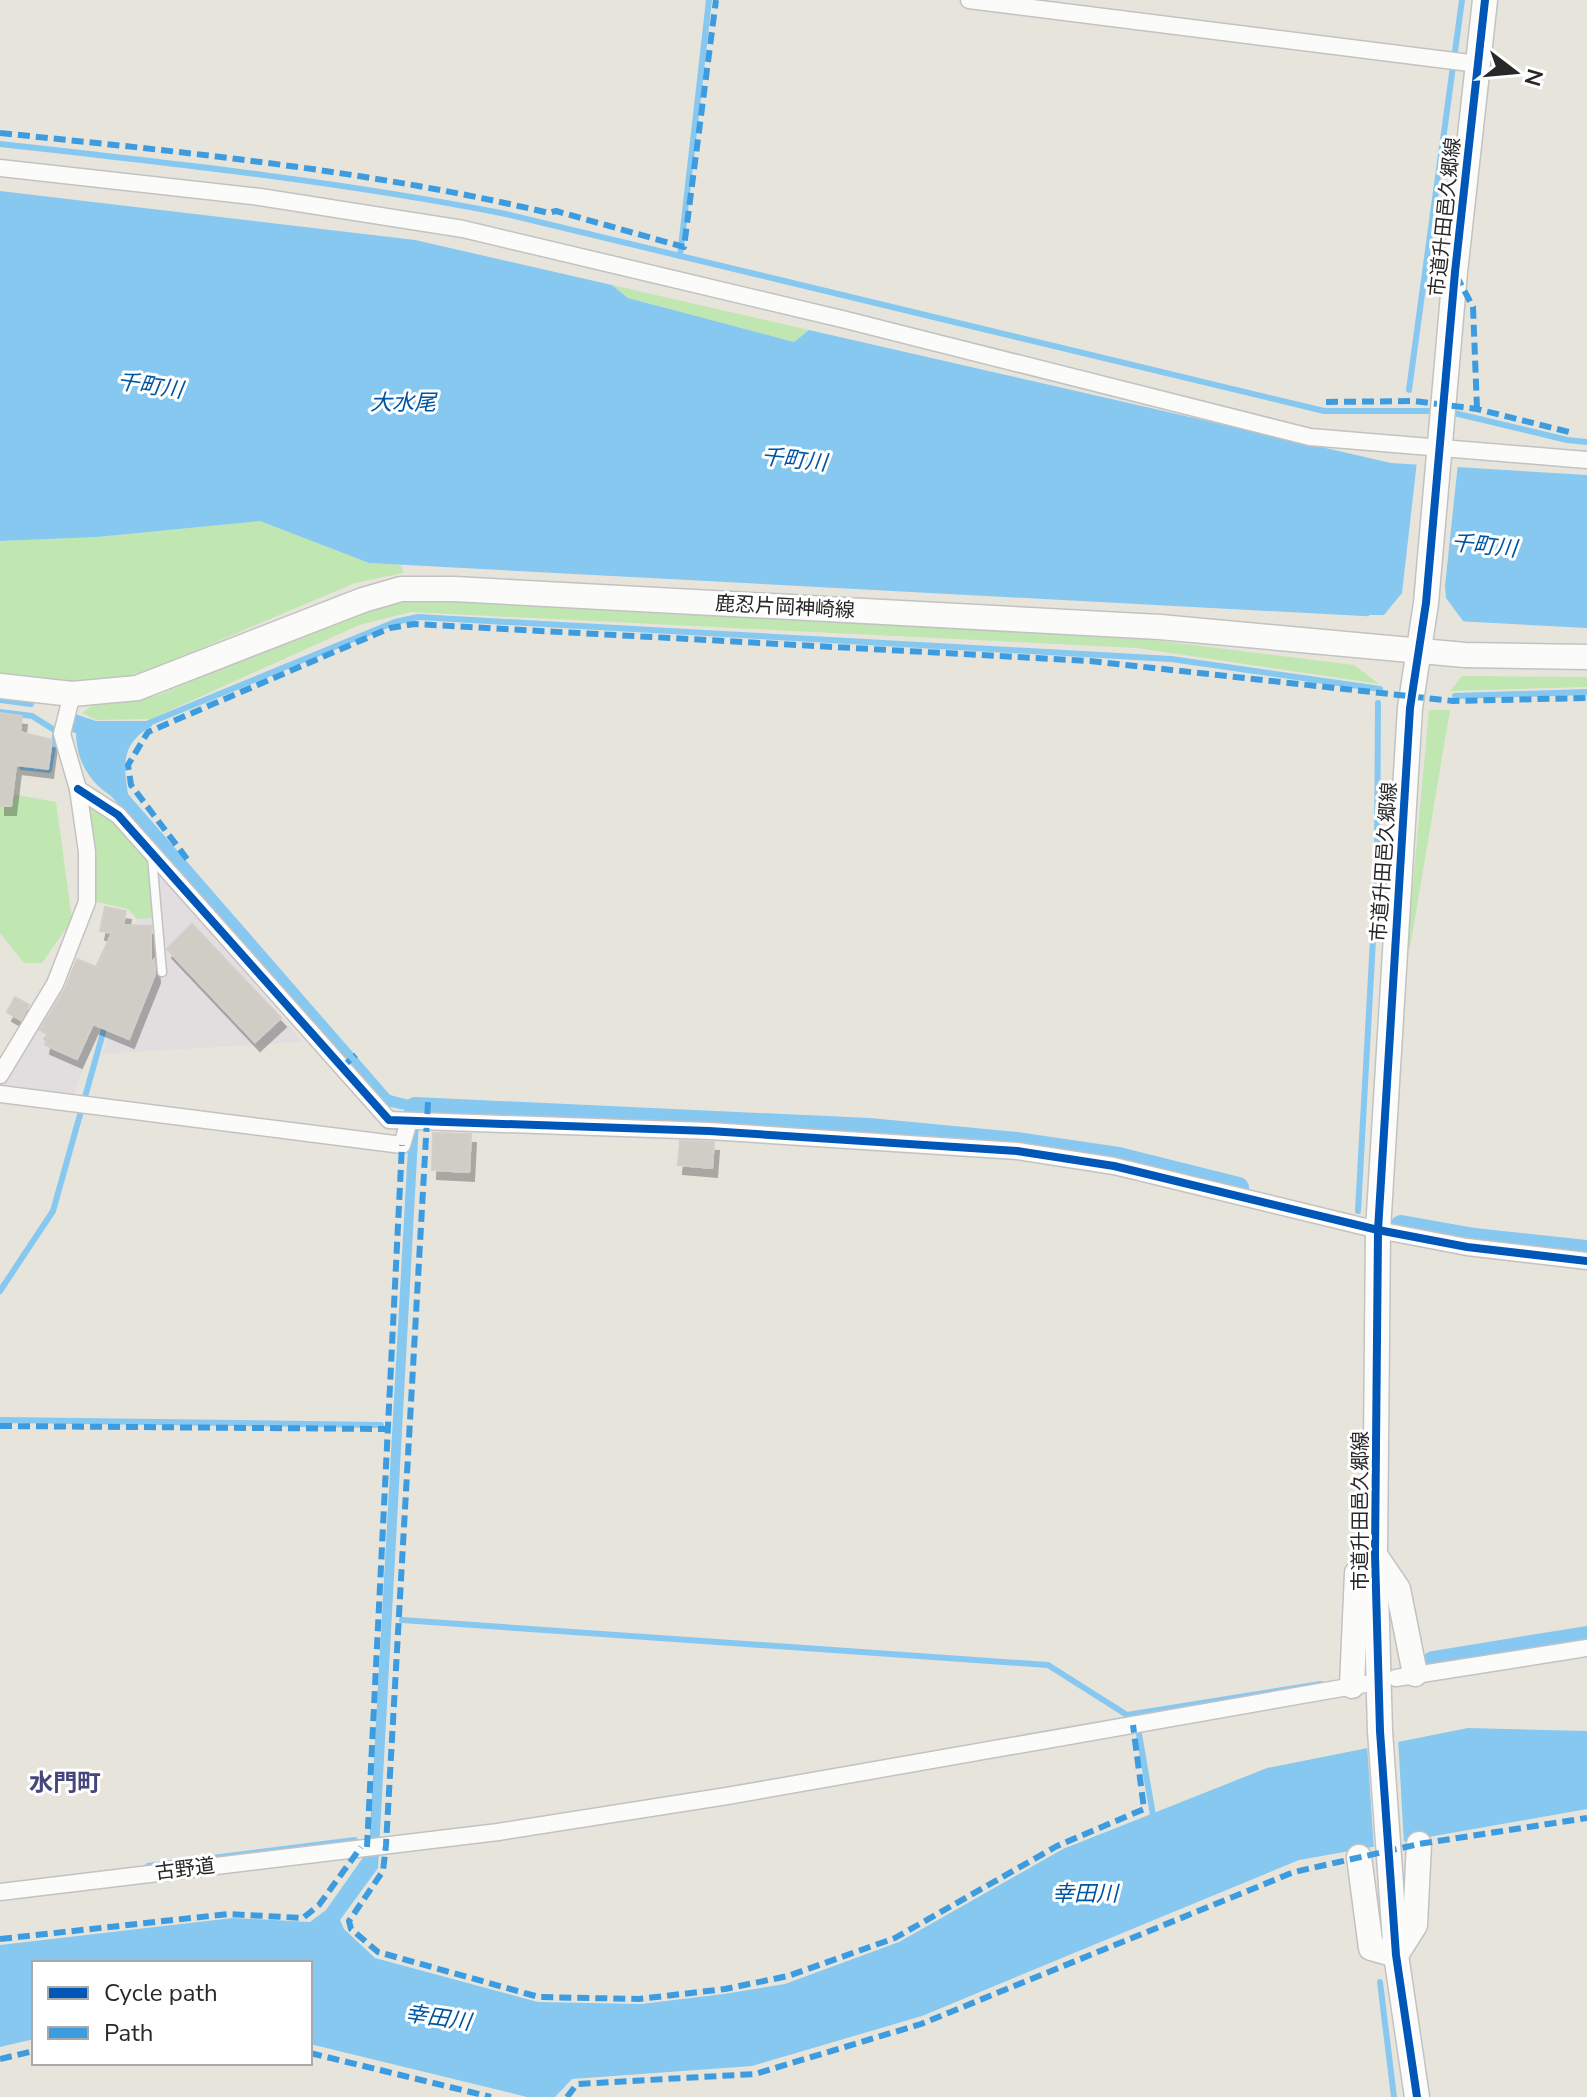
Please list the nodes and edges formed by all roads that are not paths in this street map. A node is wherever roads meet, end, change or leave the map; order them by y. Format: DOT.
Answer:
graph roads {
  1 [pos="969,0"];
  2 [pos="1485,0"];
  3 [pos="1462,62"];
  4 [pos="0,168"];
  5 [pos="1440,445"];
  6 [pos="1587,460"];
  7 [pos="1419,652"];
  8 [pos="1587,657"];
  9 [pos="0,686"];
  10 [pos="69,702"];
  11 [pos="78,789"];
  12 [pos="151,852"];
  13 [pos="162,972"];
  14 [pos="0,1075"];
  15 [pos="0,1094"];
  16 [pos="414,1121"];
  17 [pos="1378,1230"];
  18 [pos="1587,1261"];
  19 [pos="1375,1555"];
  20 [pos="1587,1648"];
  21 [pos="1406,1676"];
  22 [pos="1358,1685"];
  23 [pos="1419,1844"];
  24 [pos="1359,1857"];
  25 [pos="0,1892"];
  26 [pos="1396,1955"];
  27 [pos="1417,2097"];
  1 -- 3 [label="street"];
  2 -- 3 [label="street, 市道升田邑久郷線"];
  3 -- 5 [label="street, 市道升田邑久郷線"];
  4 -- 5 [label="street"];
  5 -- 6 [label="street"];
  5 -- 7 [label="street, 市道升田邑久郷線"];
  7 -- 8 [label="street, 鹿忍片岡神崎線"];
  7 -- 10 [label="street, 鹿忍片岡神崎線"];
  7 -- 17 [label="street, 市道升田邑久郷線"];
  9 -- 10 [label="street, 鹿忍片岡神崎線"];
  10 -- 11 [label="street"];
  11 -- 12 [label="street"];
  11 -- 14 [label="street"];
  12 -- 13 [label="lane"];
  12 -- 16 [label="street"];
  15 -- 16 [label="street"];
  16 -- 17 [label="street"];
  17 -- 18 [label="street"];
  17 -- 19 [label="street, 市道升田邑久郷線"];
  19 -- 21 [label="street"];
  19 -- 22 [label="street"];
  19 -- 26 [label="street, 市道升田邑久郷線"];
  20 -- 21 [label="street"];
  22 -- 25 [label="street, 古野道"];
  23 -- 26 [label="street"];
  24 -- 26 [label="street"];
  26 -- 27 [label="street"];
}
